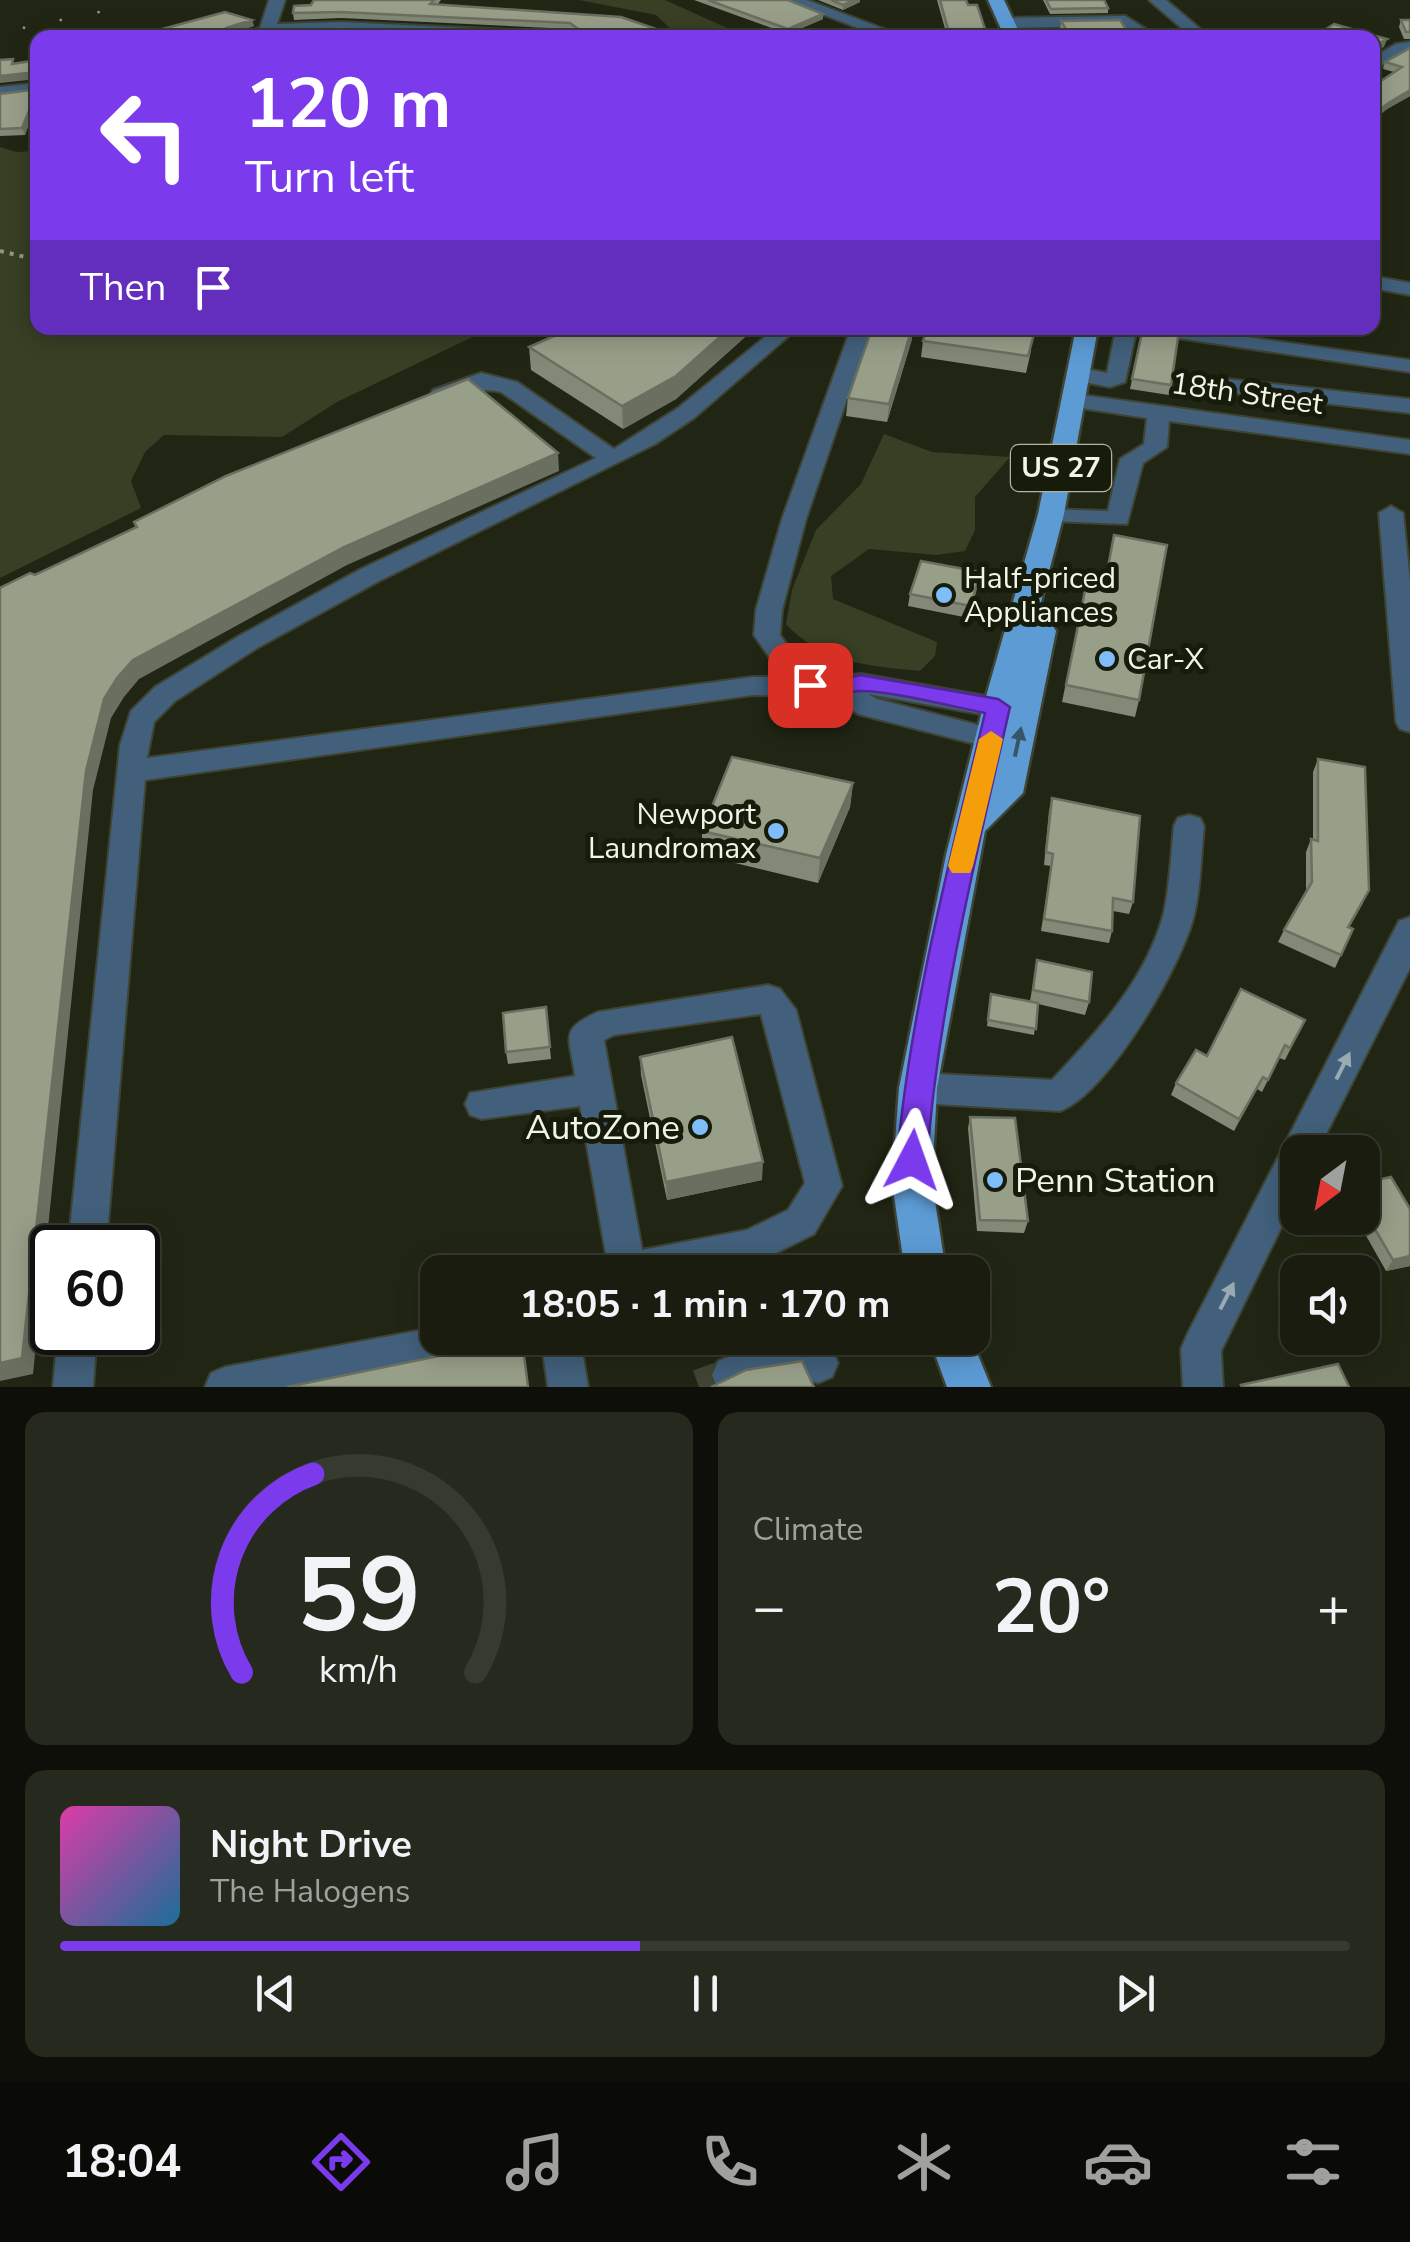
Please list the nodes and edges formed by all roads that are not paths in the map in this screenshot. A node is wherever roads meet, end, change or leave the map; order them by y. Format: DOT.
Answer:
graph roads {
  1 [pos="277,0"];
  2 [pos="793,0"];
  3 [pos="997,0"];
  4 [pos="1158,0"];
  5 [pos="1051,22"];
  6 [pos="266,30"];
  7 [pos="427,30"];
  8 [pos="877,30"];
  9 [pos="1011,30"];
  10 [pos="1135,30"];
  11 [pos="1140,30"];
  12 [pos="1194,30"];
  13 [pos="1410,47"];
  14 [pos="1380,60"];
  15 [pos="30,89"];
  16 [pos="0,92"];
  17 [pos="1380,284"];
  18 [pos="1410,290"];
  19 [pos="780,335"];
  20 [pos="859,335"];
  21 [pos="1086,335"];
  22 [pos="1125,335"];
  23 [pos="1154,335"];
  24 [pos="1410,366"];
  25 [pos="1207,369"];
  26 [pos="1081,374"];
  27 [pos="1075,401"];
  28 [pos="426,402"];
  29 [pos="1410,406"];
  30 [pos="1159,412"];
  31 [pos="1410,447"];
  32 [pos="614,459"];
  33 [pos="1391,513"];
  34 [pos="1051,514"];
  35 [pos="1029,607"];
  36 [pos="810,685"];
  37 [pos="995,722"];
  38 [pos="1410,722"];
  39 [pos="132,771"];
  40 [pos="973,823"];
  41 [pos="1189,826"];
  42 [pos="1410,930"];
  43 [pos="918,1088"];
  44 [pos="592,1089"];
  45 [pos="482,1104"];
  46 [pos="1308,1135"];
  47 [pos="1280,1190"];
  48 [pos="88,1225"];
  49 [pos="624,1255"];
  50 [pos="712,1255"];
  51 [pos="914,1255"];
  52 [pos="420,1350"];
  53 [pos="76,1355"];
  54 [pos="563,1355"];
  55 [pos="957,1355"];
  56 [pos="818,1363"];
  57 [pos="732,1374"];
  58 [pos="73,1387"];
  59 [pos="224,1387"];
  60 [pos="568,1387"];
  61 [pos="969,1387"];
  62 [pos="1203,1387"];
  1 -- 6 [label="street"];
  2 -- 8 [label="street"];
  3 -- 9 [label="main road"];
  4 -- 12 [label="street"];
  5 -- 9 [label="street"];
  5 -- 10 [label="street"];
  5 -- 11 [label="street"];
  6 -- 7 [label="street"];
  13 -- 14 [label="street"];
  15 -- 16 [label="street"];
  17 -- 18 [label="street"];
  19 -- 32 [label="street"];
  20 -- 36 [label="street"];
  21 -- 26 [label="main road, US 27"];
  22 -- 26 [label="street"];
  23 -- 25 [label="street"];
  24 -- 25 [label="street"];
  25 -- 29 [label="street"];
  26 -- 27 [label="main road, US 27"];
  27 -- 30 [label="street, 18th Street"];
  27 -- 34 [label="main road, US 27"];
  28 -- 32 [label="street"];
  30 -- 31 [label="street, 18th Street"];
  30 -- 34 [label="street"];
  32 -- 39 [label="street"];
  33 -- 38 [label="street"];
  34 -- 35 [label="main road, US 27"];
  35 -- 37 [label="main road, US 27"];
  40 -- 35 [label="main road, one-way"];
  36 -- 37 [label="street"];
  36 -- 39 [label="street"];
  37 -- 40 [label="main road, US 27"];
  39 -- 48 [label="street"];
  40 -- 43 [label="main road, US 27"];
  41 -- 43 [label="street"];
  46 -- 42 [label="street, one-way"];
  43 -- 51 [label="main road, US 27"];
  44 -- 45 [label="street"];
  44 -- 49 [label="street"];
  44 -- 50 [label="street"];
  62 -- 47 [label="street, one-way"];
  52 -- 59 [label="street"];
  53 -- 58 [label="street"];
  54 -- 60 [label="street"];
  55 -- 61 [label="main road"];
  56 -- 57 [label="street"];
}
